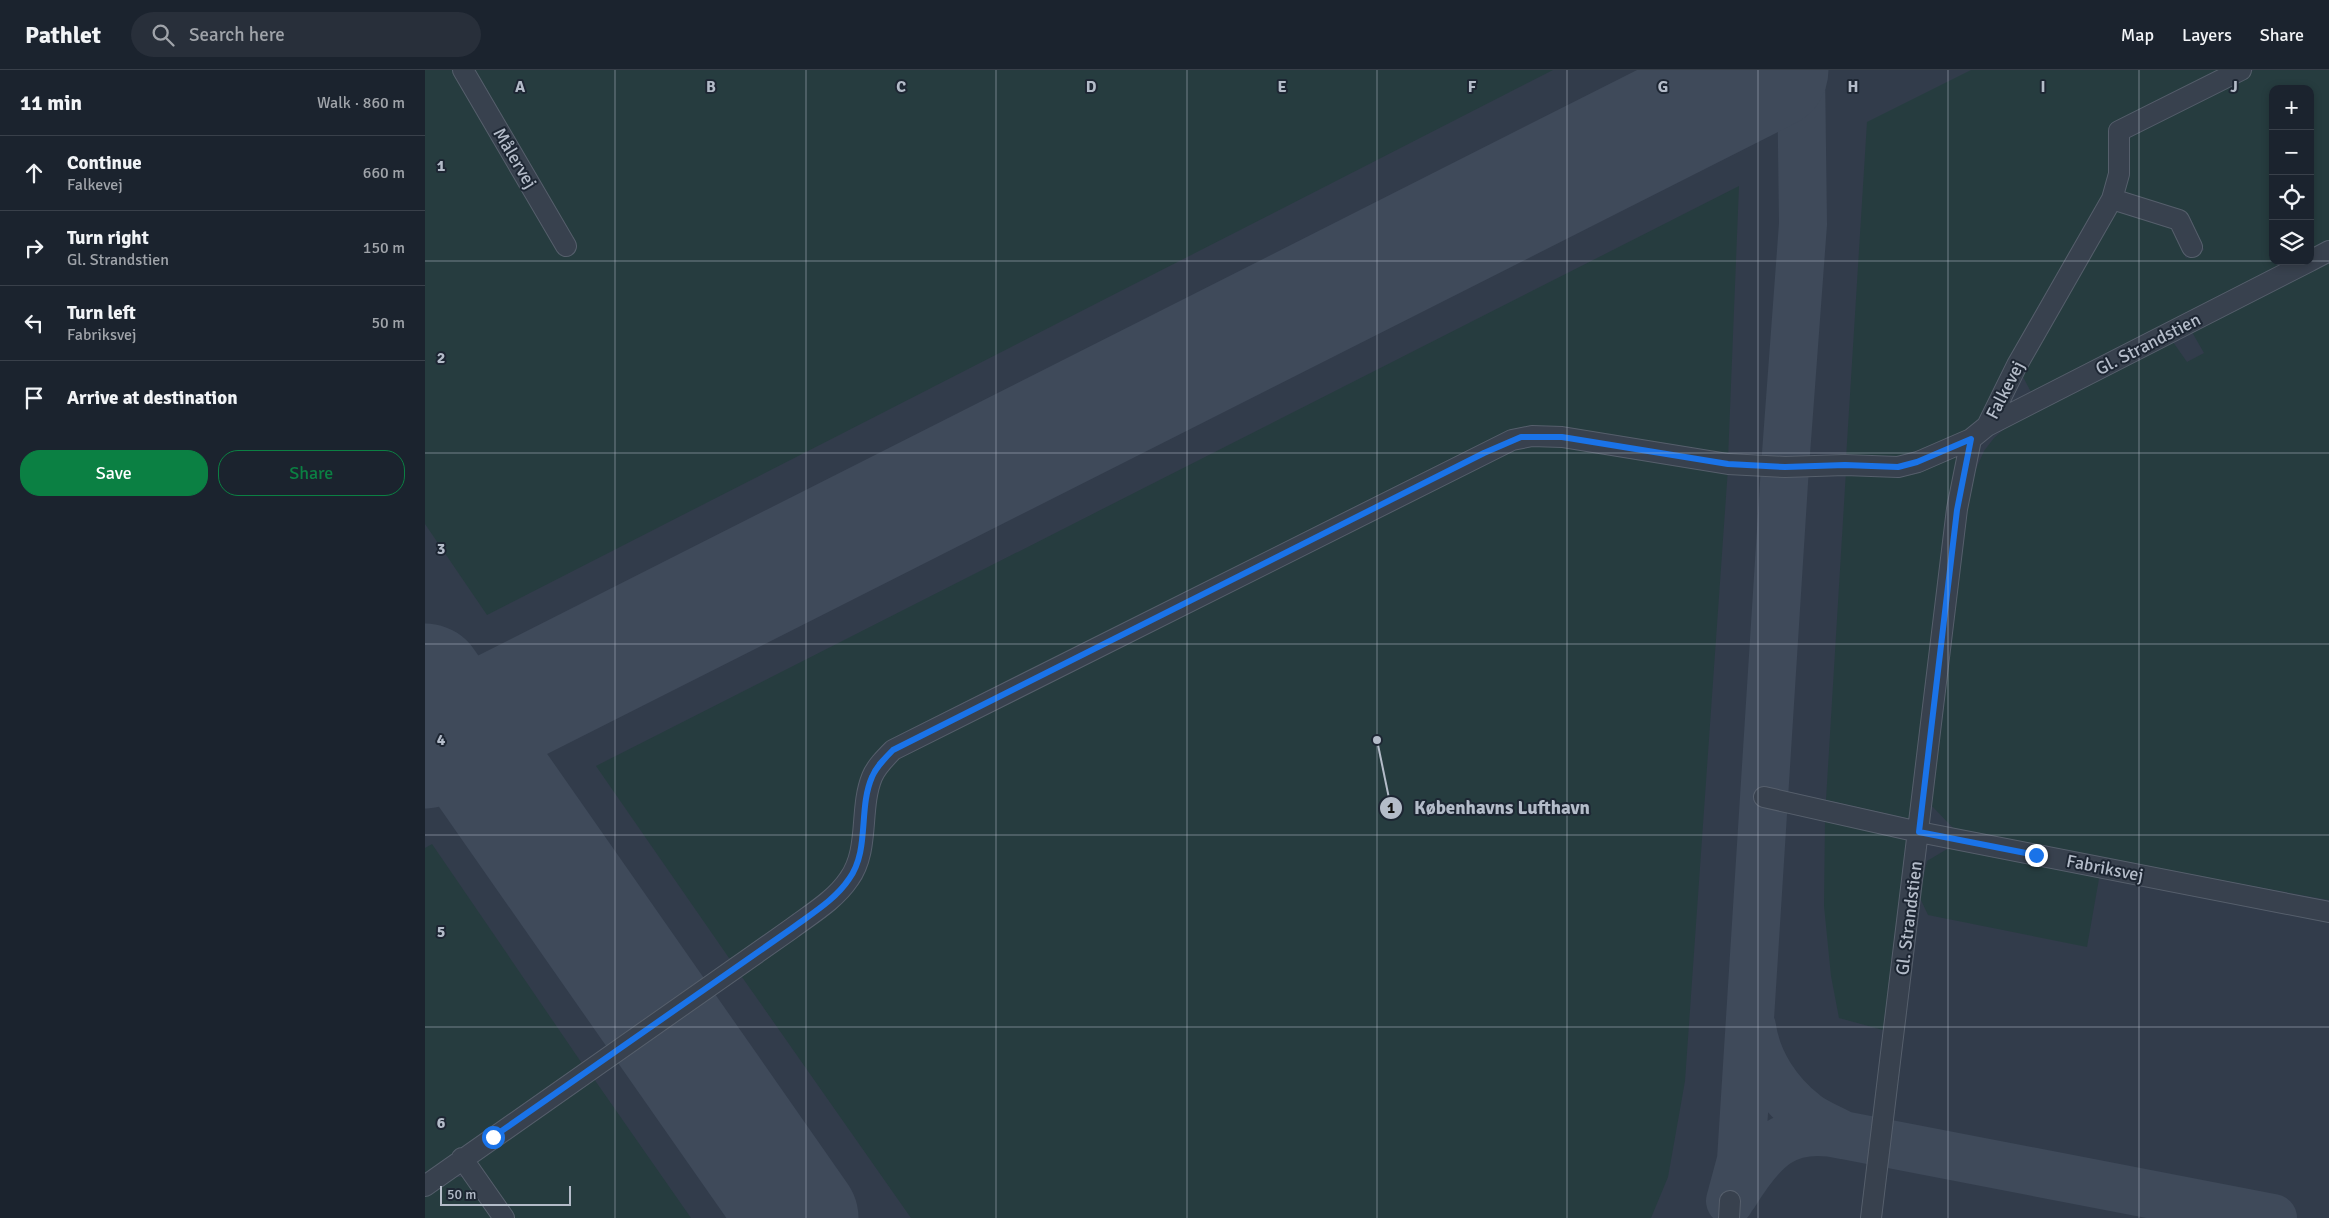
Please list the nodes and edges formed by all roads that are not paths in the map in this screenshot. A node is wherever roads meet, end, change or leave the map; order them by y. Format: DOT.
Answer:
graph roads {
  1 [pos="463,70"];
  2 [pos="2241,70"];
  3 [pos="2113,199"];
  4 [pos="567,246"];
  5 [pos="2192,247"];
  6 [pos="2329,252"];
  7 [pos="2314,259"];
  8 [pos="2302,265"];
  9 [pos="1987,426"];
  10 [pos="1971,439"];
  11 [pos="1764,797"];
  12 [pos="1919,832"];
  13 [pos="2329,912"];
  14 [pos="462,1158"];
  15 [pos="425,1186"];
  16 [pos="504,1218"];
  17 [pos="1871,1218"];
  1 -- 4 [label="lane, Målervej"];
  2 -- 3 [label="lane, Falkevej"];
  3 -- 5 [label="lane"];
  3 -- 9 [label="lane, Falkevej"];
  6 -- 7 [label="lane, Gl. Strandstien"];
  8 -- 9 [label="lane, Gl. Strandstien"];
  9 -- 10 [label="lane, Falkevej"];
  10 -- 12 [label="lane, Gl. Strandstien"];
  10 -- 14 [label="lane, Falkevej"];
  11 -- 12 [label="lane, Fabriksvej"];
  12 -- 13 [label="lane, Fabriksvej"];
  12 -- 17 [label="lane, Gl. Strandstien"];
  14 -- 15 [label="lane, Falkevej"];
  14 -- 16 [label="lane"];
}
